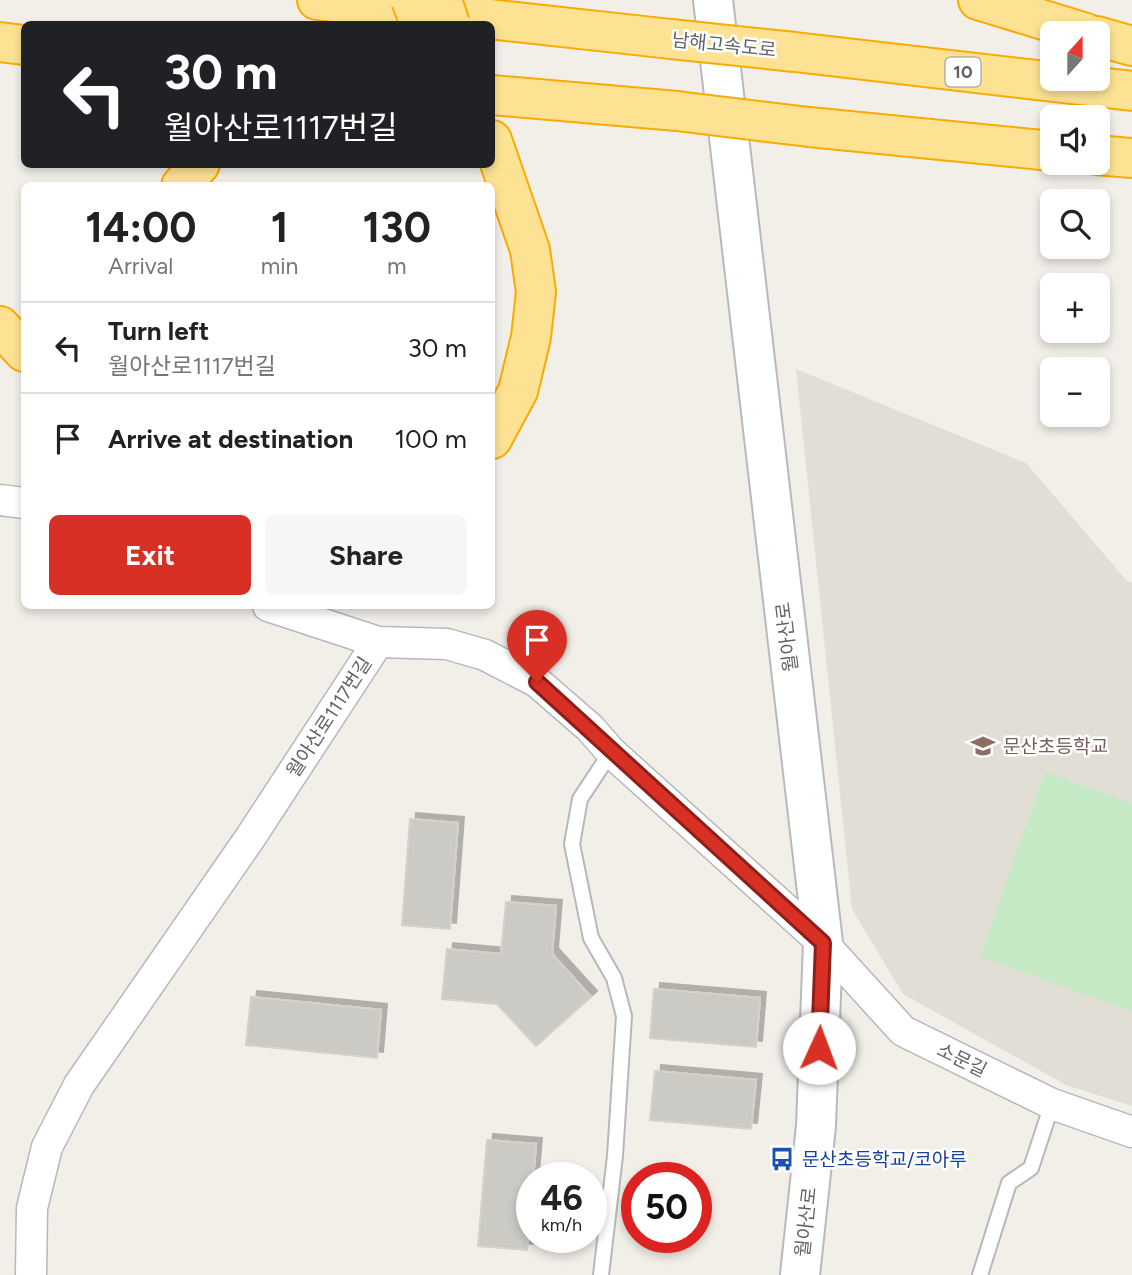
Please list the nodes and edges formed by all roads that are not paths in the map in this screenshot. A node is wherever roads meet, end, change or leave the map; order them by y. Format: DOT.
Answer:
graph roads {
  1 [pos="317,0"];
  2 [pos="411,0"];
  3 [pos="442,0"];
  4 [pos="713,0"];
  5 [pos="978,0"];
  6 [pos="419,21"];
  7 [pos="449,21"];
  8 [pos="1047,21"];
  9 [pos="1110,40"];
  10 [pos="0,42"];
  11 [pos="21,45"];
  12 [pos="1132,46"];
  13 [pos="1132,91"];
  14 [pos="498,98"];
  15 [pos="1040,150"];
  16 [pos="1110,156"];
  17 [pos="1132,158"];
  18 [pos="197,168"];
  19 [pos="494,168"];
  20 [pos="184,182"];
  21 [pos="495,226"];
  22 [pos="0,326"];
  23 [pos="21,349"];
  24 [pos="495,381"];
  25 [pos="495,433"];
  26 [pos="0,500"];
  27 [pos="21,503"];
  28 [pos="277,609"];
  29 [pos="378,642"];
  30 [pos="611,752"];
  31 [pos="823,943"];
  32 [pos="1052,1104"];
  33 [pos="1132,1132"];
  34 [pos="31,1275"];
  35 [pos="601,1275"];
  36 [pos="800,1275"];
  37 [pos="981,1275"];
  1 -- 13 [label="highway, 남해고속도로 / 10, bridge"];
  2 -- 6 [label="highway, bridge"];
  3 -- 7 [label="highway, bridge"];
  4 -- 31 [label="main road, 월아산로"];
  5 -- 8 [label="highway"];
  9 -- 12 [label="highway"];
  10 -- 11 [label="highway"];
  14 -- 15 [label="highway, bridge"];
  16 -- 17 [label="highway"];
  18 -- 20 [label="highway"];
  19 -- 25 [label="highway"];
  21 -- 24 [label="highway"];
  22 -- 23 [label="highway"];
  26 -- 27 [label="street"];
  28 -- 29 [label="street"];
  29 -- 30 [label="street, 월아산로1117번길"];
  29 -- 34 [label="street, 월아산로1117번길"];
  30 -- 31 [label="street, 월아산로1117번길"];
  30 -- 35 [label="lane"];
  31 -- 32 [label="street, 소문길"];
  31 -- 36 [label="main road, 월아산로"];
  32 -- 33 [label="street, 소문길"];
  32 -- 37 [label="lane"];
}
